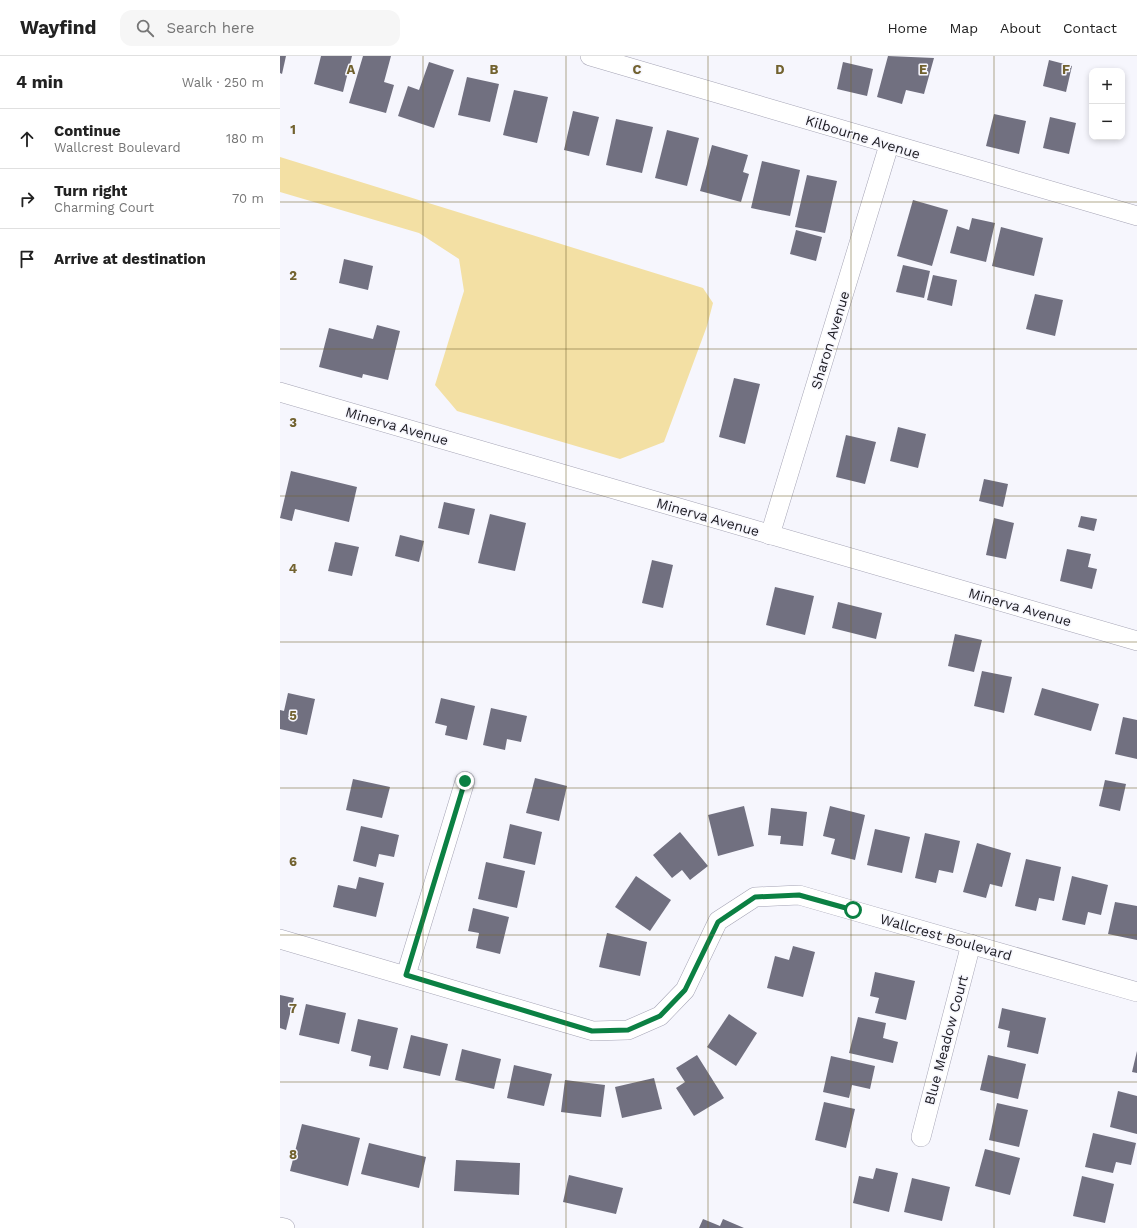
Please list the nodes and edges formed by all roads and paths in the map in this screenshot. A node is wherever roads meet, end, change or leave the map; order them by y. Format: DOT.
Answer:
graph roads {
  1 [pos="590,56"];
  2 [pos="889,145"];
  3 [pos="1137,216"];
  4 [pos="280,392"];
  5 [pos="770,535"];
  6 [pos="1137,641"];
  7 [pos="465,781"];
  8 [pos="280,939"];
  9 [pos="971,944"];
  10 [pos="406,975"];
  11 [pos="1137,992"];
  12 [pos="921,1137"];
  13 [pos="280,1227"];
  14 [pos="285,1228"];
  1 -- 2 [label="street, Kilbourne Avenue"];
  2 -- 3 [label="street, Kilbourne Avenue"];
  2 -- 5 [label="street, Sharon Avenue"];
  4 -- 5 [label="street, Minerva Avenue"];
  5 -- 6 [label="street, Minerva Avenue"];
  7 -- 10 [label="street"];
  8 -- 10 [label="street, Wallcrest Boulevard"];
  9 -- 10 [label="street, Wallcrest Boulevard"];
  9 -- 11 [label="street, Wallcrest Boulevard"];
  9 -- 12 [label="street, Blue Meadow Court"];
  13 -- 14 [label="street"];
}
